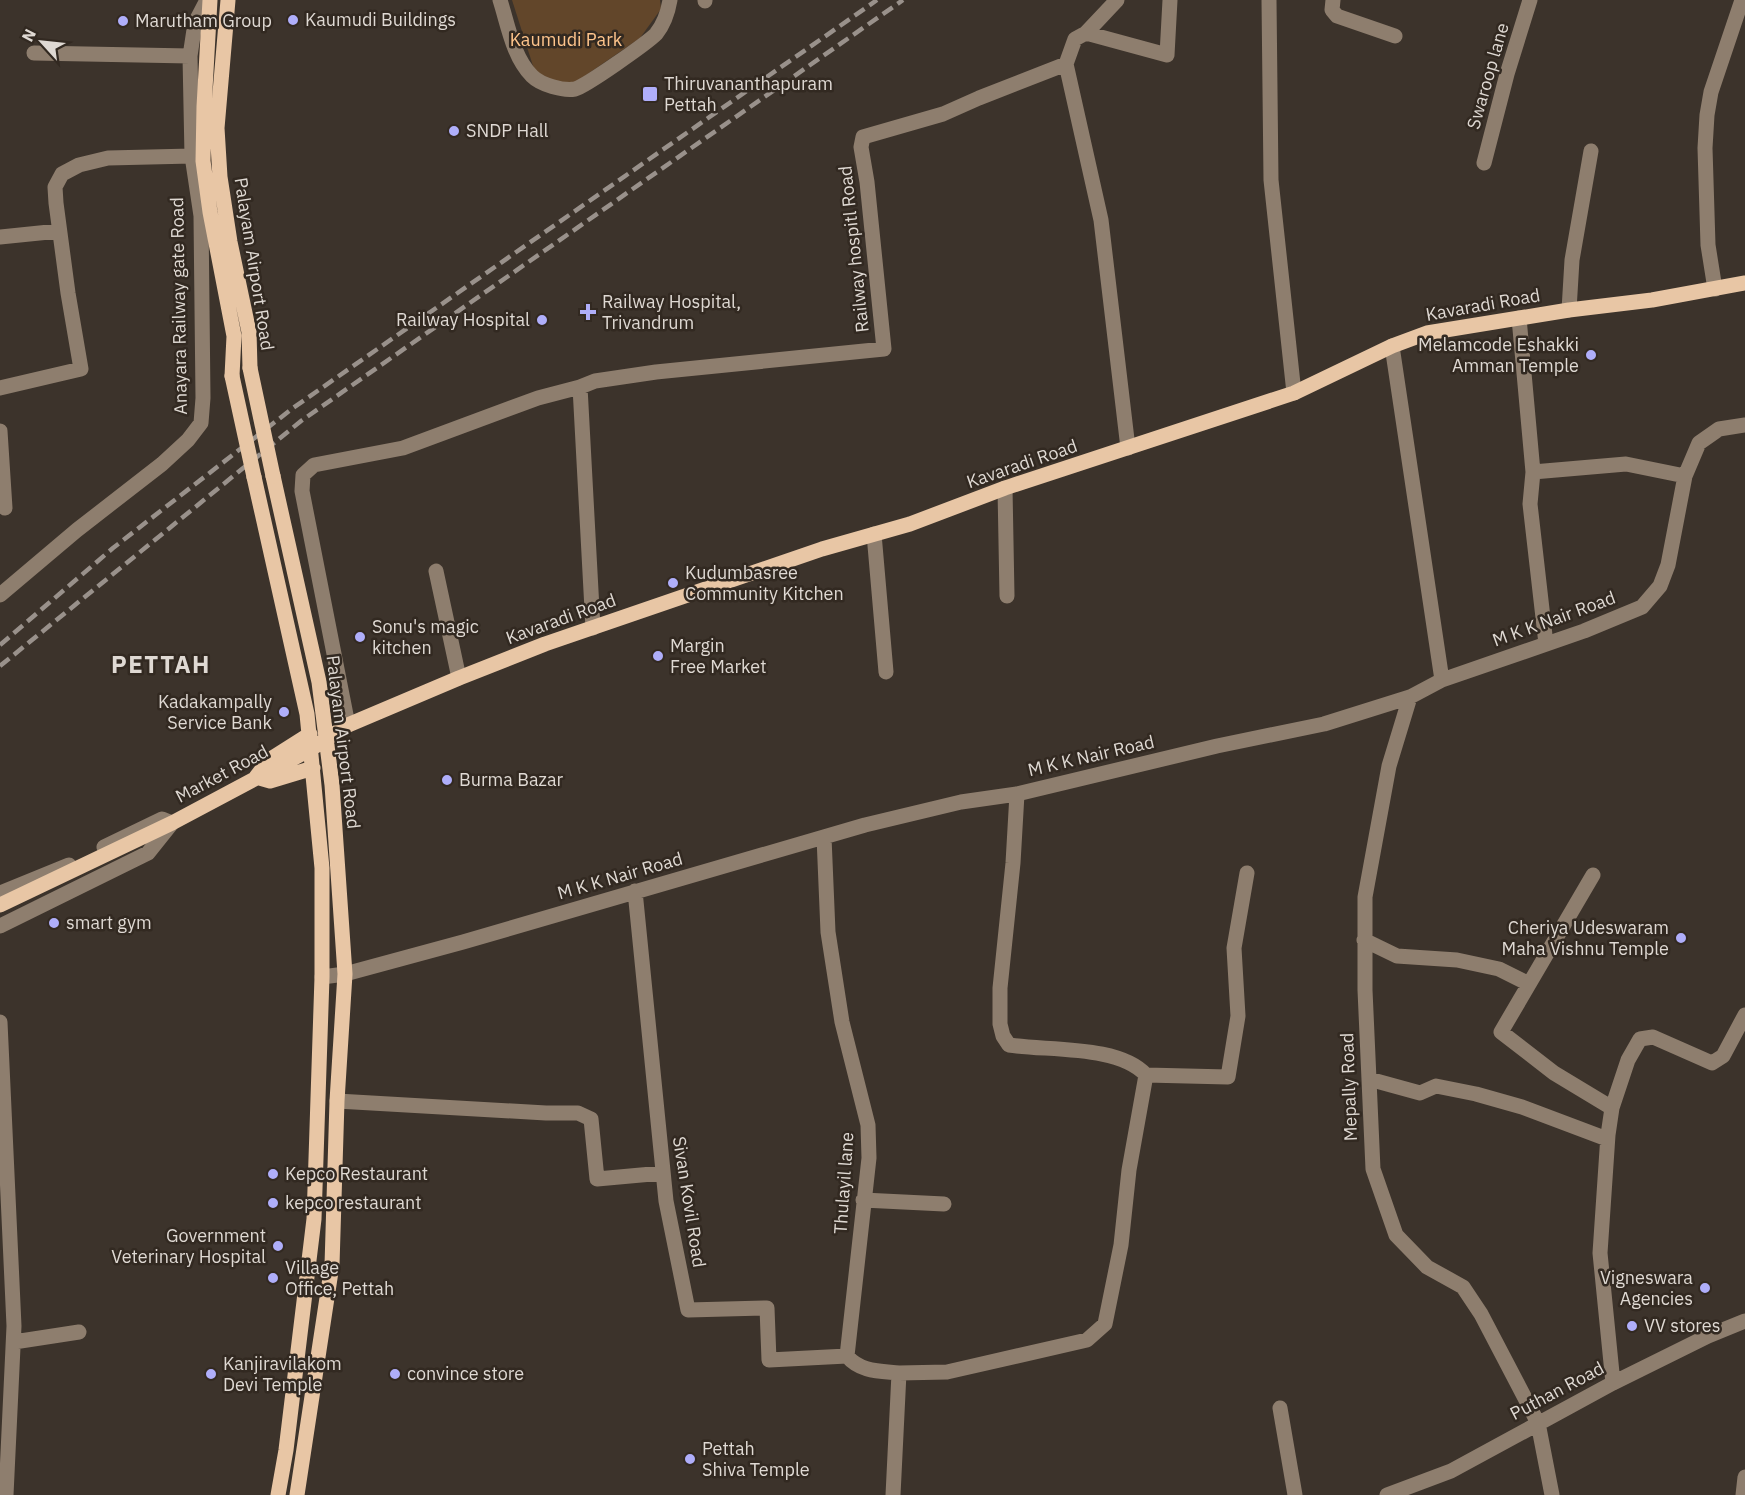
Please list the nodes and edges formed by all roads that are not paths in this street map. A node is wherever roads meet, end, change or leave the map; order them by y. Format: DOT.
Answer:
graph roads {
  1 [pos="209,0"];
  2 [pos="228,0"];
  3 [pos="500,0"];
  4 [pos="670,0"];
  5 [pos="1117,0"];
  6 [pos="1170,0"];
  7 [pos="1269,0"];
  8 [pos="1333,0"];
  9 [pos="1530,0"];
  10 [pos="1742,0"];
  11 [pos="1086,33"];
  12 [pos="1395,36"];
  13 [pos="34,53"];
  14 [pos="190,56"];
  15 [pos="1066,64"];
  16 [pos="1591,151"];
  17 [pos="192,156"];
  18 [pos="1484,164"];
  19 [pos="59,231"];
  20 [pos="0,237"];
  21 [pos="1745,283"];
  22 [pos="1715,288"];
  23 [pos="1569,310"];
  24 [pos="1519,318"];
  25 [pos="1392,346"];
  26 [pos="580,387"];
  27 [pos="0,388"];
  28 [pos="1293,393"];
  29 [pos="1745,425"];
  30 [pos="0,431"];
  31 [pos="1128,448"];
  32 [pos="1533,472"];
  33 [pos="1685,476"];
  34 [pos="1005,489"];
  35 [pos="5,508"];
  36 [pos="874,534"];
  37 [pos="436,571"];
  38 [pos="0,595"];
  39 [pos="1006,596"];
  40 [pos="593,628"];
  41 [pos="1546,644"];
  42 [pos="886,672"];
  43 [pos="459,678"];
  44 [pos="1442,680"];
  45 [pos="1410,697"];
  46 [pos="348,725"];
  47 [pos="326,739"];
  48 [pos="310,741"];
  49 [pos="313,768"];
  50 [pos="256,777"];
  51 [pos="1017,794"];
  52 [pos="172,823"];
  53 [pos="824,837"];
  54 [pos="1247,873"];
  55 [pos="1593,875"];
  56 [pos="635,891"];
  57 [pos="0,893"];
  58 [pos="0,905"];
  59 [pos="0,926"];
  60 [pos="1364,940"];
  61 [pos="345,974"];
  62 [pos="322,977"];
  63 [pos="1529,984"];
  64 [pos="1745,1015"];
  65 [pos="0,1022"];
  66 [pos="1146,1075"];
  67 [pos="1369,1079"];
  68 [pos="337,1101"];
  69 [pos="1612,1108"];
  70 [pos="1608,1139"];
  71 [pos="663,1173"];
  72 [pos="863,1200"];
  73 [pos="944,1204"];
  74 [pos="1745,1321"];
  75 [pos="79,1332"];
  76 [pos="14,1342"];
  77 [pos="847,1356"];
  78 [pos="899,1373"];
  79 [pos="1613,1383"];
  80 [pos="1280,1408"];
  81 [pos="1538,1423"];
  82 [pos="1745,1477"];
  83 [pos="6,1495"];
  84 [pos="278,1495"];
  85 [pos="297,1495"];
  86 [pos="894,1495"];
  87 [pos="1295,1495"];
  88 [pos="1387,1495"];
  89 [pos="1552,1495"];
  90 [pos="1743,1495"];
  1 -- 14 [label="street, Anayara Railway gate Road"];
  1 -- 48 [label="main road, Palayam Airport Road, bridge"];
  2 -- 47 [label="main road, Palayam Airport Road, bridge"];
  3 -- 4 [label="street"];
  5 -- 11 [label="street"];
  6 -- 11 [label="street"];
  7 -- 28 [label="street"];
  8 -- 12 [label="street"];
  9 -- 18 [label="street, Swaroop lane"];
  10 -- 22 [label="street"];
  11 -- 15 [label="street"];
  13 -- 14 [label="street"];
  14 -- 17 [label="street, Anayara Railway gate Road"];
  15 -- 26 [label="street, Railway hospitl Road"];
  15 -- 31 [label="street"];
  16 -- 23 [label="street"];
  17 -- 19 [label="street"];
  17 -- 38 [label="street, Anayara Railway gate Road"];
  19 -- 20 [label="street"];
  19 -- 27 [label="street"];
  21 -- 22 [label="main road, Kavaradi Road"];
  22 -- 23 [label="main road, Kavaradi Road"];
  23 -- 24 [label="main road, Kavaradi Road"];
  24 -- 25 [label="main road, Kavaradi Road"];
  24 -- 32 [label="street"];
  25 -- 28 [label="main road, Kavaradi Road"];
  25 -- 44 [label="street"];
  26 -- 40 [label="street"];
  26 -- 46 [label="street"];
  28 -- 31 [label="main road, Kavaradi Road"];
  29 -- 33 [label="street, M K K Nair Road"];
  30 -- 35 [label="street"];
  31 -- 34 [label="main road, Kavaradi Road"];
  32 -- 33 [label="street"];
  32 -- 41 [label="street"];
  33 -- 41 [label="street, M K K Nair Road"];
  34 -- 36 [label="main road, Kavaradi Road"];
  34 -- 39 [label="street"];
  36 -- 40 [label="main road, Kavaradi Road"];
  36 -- 42 [label="street"];
  37 -- 43 [label="street"];
  40 -- 43 [label="main road, Kavaradi Road"];
  41 -- 44 [label="street, M K K Nair Road"];
  43 -- 46 [label="main road, Kavaradi Road"];
  44 -- 45 [label="street, M K K Nair Road"];
  45 -- 51 [label="street, M K K Nair Road"];
  45 -- 60 [label="street, Mepally Road"];
  46 -- 47 [label="main road, Kavaradi Road"];
  47 -- 48 [label="main road, Market Road"];
  47 -- 61 [label="main road, Palayam Airport Road"];
  48 -- 49 [label="main road, Palayam Airport Road"];
  48 -- 50 [label="main road, Market Road"];
  49 -- 50 [label="main road"];
  49 -- 62 [label="main road, Palayam Airport Road"];
  50 -- 52 [label="main road, Market Road"];
  51 -- 53 [label="street, M K K Nair Road"];
  51 -- 66 [label="street"];
  52 -- 57 [label="street"];
  52 -- 58 [label="main road, Market Road"];
  52 -- 59 [label="street"];
  53 -- 56 [label="street, M K K Nair Road"];
  53 -- 72 [label="street, Thulayil lane"];
  54 -- 66 [label="street"];
  55 -- 63 [label="street"];
  56 -- 61 [label="street, M K K Nair Road"];
  56 -- 71 [label="street, Sivan Kovil Road"];
  60 -- 63 [label="street"];
  60 -- 67 [label="street, Mepally Road"];
  61 -- 62 [label="street, M K K Nair Road"];
  61 -- 68 [label="main road, Palayam Airport Road"];
  62 -- 84 [label="main road, Palayam Airport Road"];
  63 -- 69 [label="street"];
  64 -- 69 [label="street"];
  65 -- 76 [label="street"];
  66 -- 78 [label="street"];
  67 -- 70 [label="street"];
  67 -- 81 [label="street, Mepally Road"];
  68 -- 71 [label="street"];
  68 -- 85 [label="main road, Palayam Airport Road"];
  69 -- 70 [label="street"];
  70 -- 79 [label="street"];
  71 -- 77 [label="street, Sivan Kovil Road"];
  72 -- 73 [label="street"];
  72 -- 77 [label="street, Thulayil lane"];
  74 -- 79 [label="street, Puthan Road"];
  75 -- 76 [label="street"];
  76 -- 83 [label="street"];
  77 -- 78 [label="street"];
  78 -- 86 [label="street"];
  79 -- 81 [label="street, Puthan Road"];
  80 -- 87 [label="street"];
  81 -- 88 [label="street, Puthan Road"];
  81 -- 89 [label="street, Mepally Road"];
  82 -- 90 [label="street"];
}
